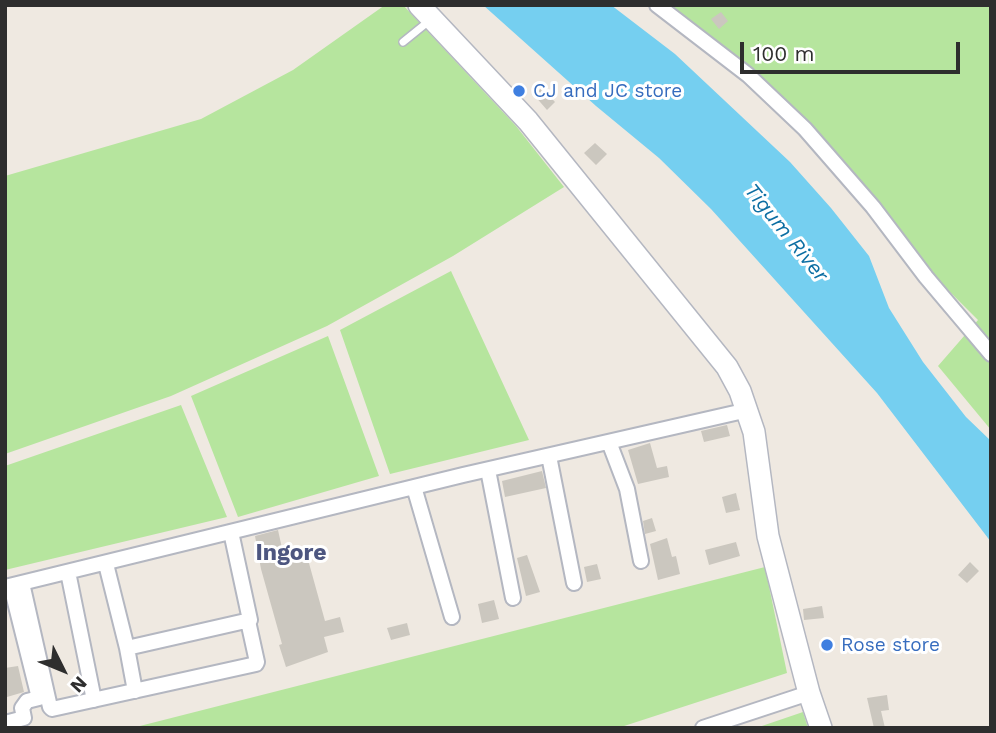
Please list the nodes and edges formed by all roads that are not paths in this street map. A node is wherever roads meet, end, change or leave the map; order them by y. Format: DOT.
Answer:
graph roads {
  1 [pos="657,5"];
  2 [pos="426,12"];
  3 [pos="403,42"];
  4 [pos="991,354"];
  5 [pos="748,410"];
  6 [pos="609,442"];
  7 [pos="550,456"];
  8 [pos="488,470"];
  9 [pos="414,487"];
  10 [pos="231,532"];
  11 [pos="641,561"];
  12 [pos="106,564"];
  13 [pos="68,572"];
  14 [pos="574,583"];
  15 [pos="13,585"];
  16 [pos="513,598"];
  17 [pos="452,617"];
  18 [pos="248,621"];
  19 [pos="127,648"];
  20 [pos="135,691"];
  21 [pos="809,693"];
  22 [pos="94,700"];
  23 [pos="6,720"];
  24 [pos="704,728"];
  25 [pos="821,728"];
  1 -- 4 [label="street"];
  2 -- 3 [label="lane"];
  2 -- 5 [label="street"];
  5 -- 6 [label="street"];
  5 -- 21 [label="street"];
  6 -- 7 [label="street"];
  6 -- 11 [label="street"];
  7 -- 8 [label="street"];
  7 -- 14 [label="street"];
  8 -- 9 [label="street"];
  8 -- 16 [label="street"];
  9 -- 10 [label="street"];
  9 -- 17 [label="street"];
  10 -- 12 [label="street"];
  10 -- 18 [label="street"];
  12 -- 13 [label="street"];
  12 -- 19 [label="street"];
  13 -- 15 [label="street"];
  13 -- 22 [label="street"];
  15 -- 22 [label="street"];
  15 -- 23 [label="street"];
  18 -- 19 [label="street"];
  18 -- 20 [label="street"];
  19 -- 20 [label="street"];
  20 -- 22 [label="street"];
  21 -- 24 [label="street"];
  21 -- 25 [label="street"];
}
